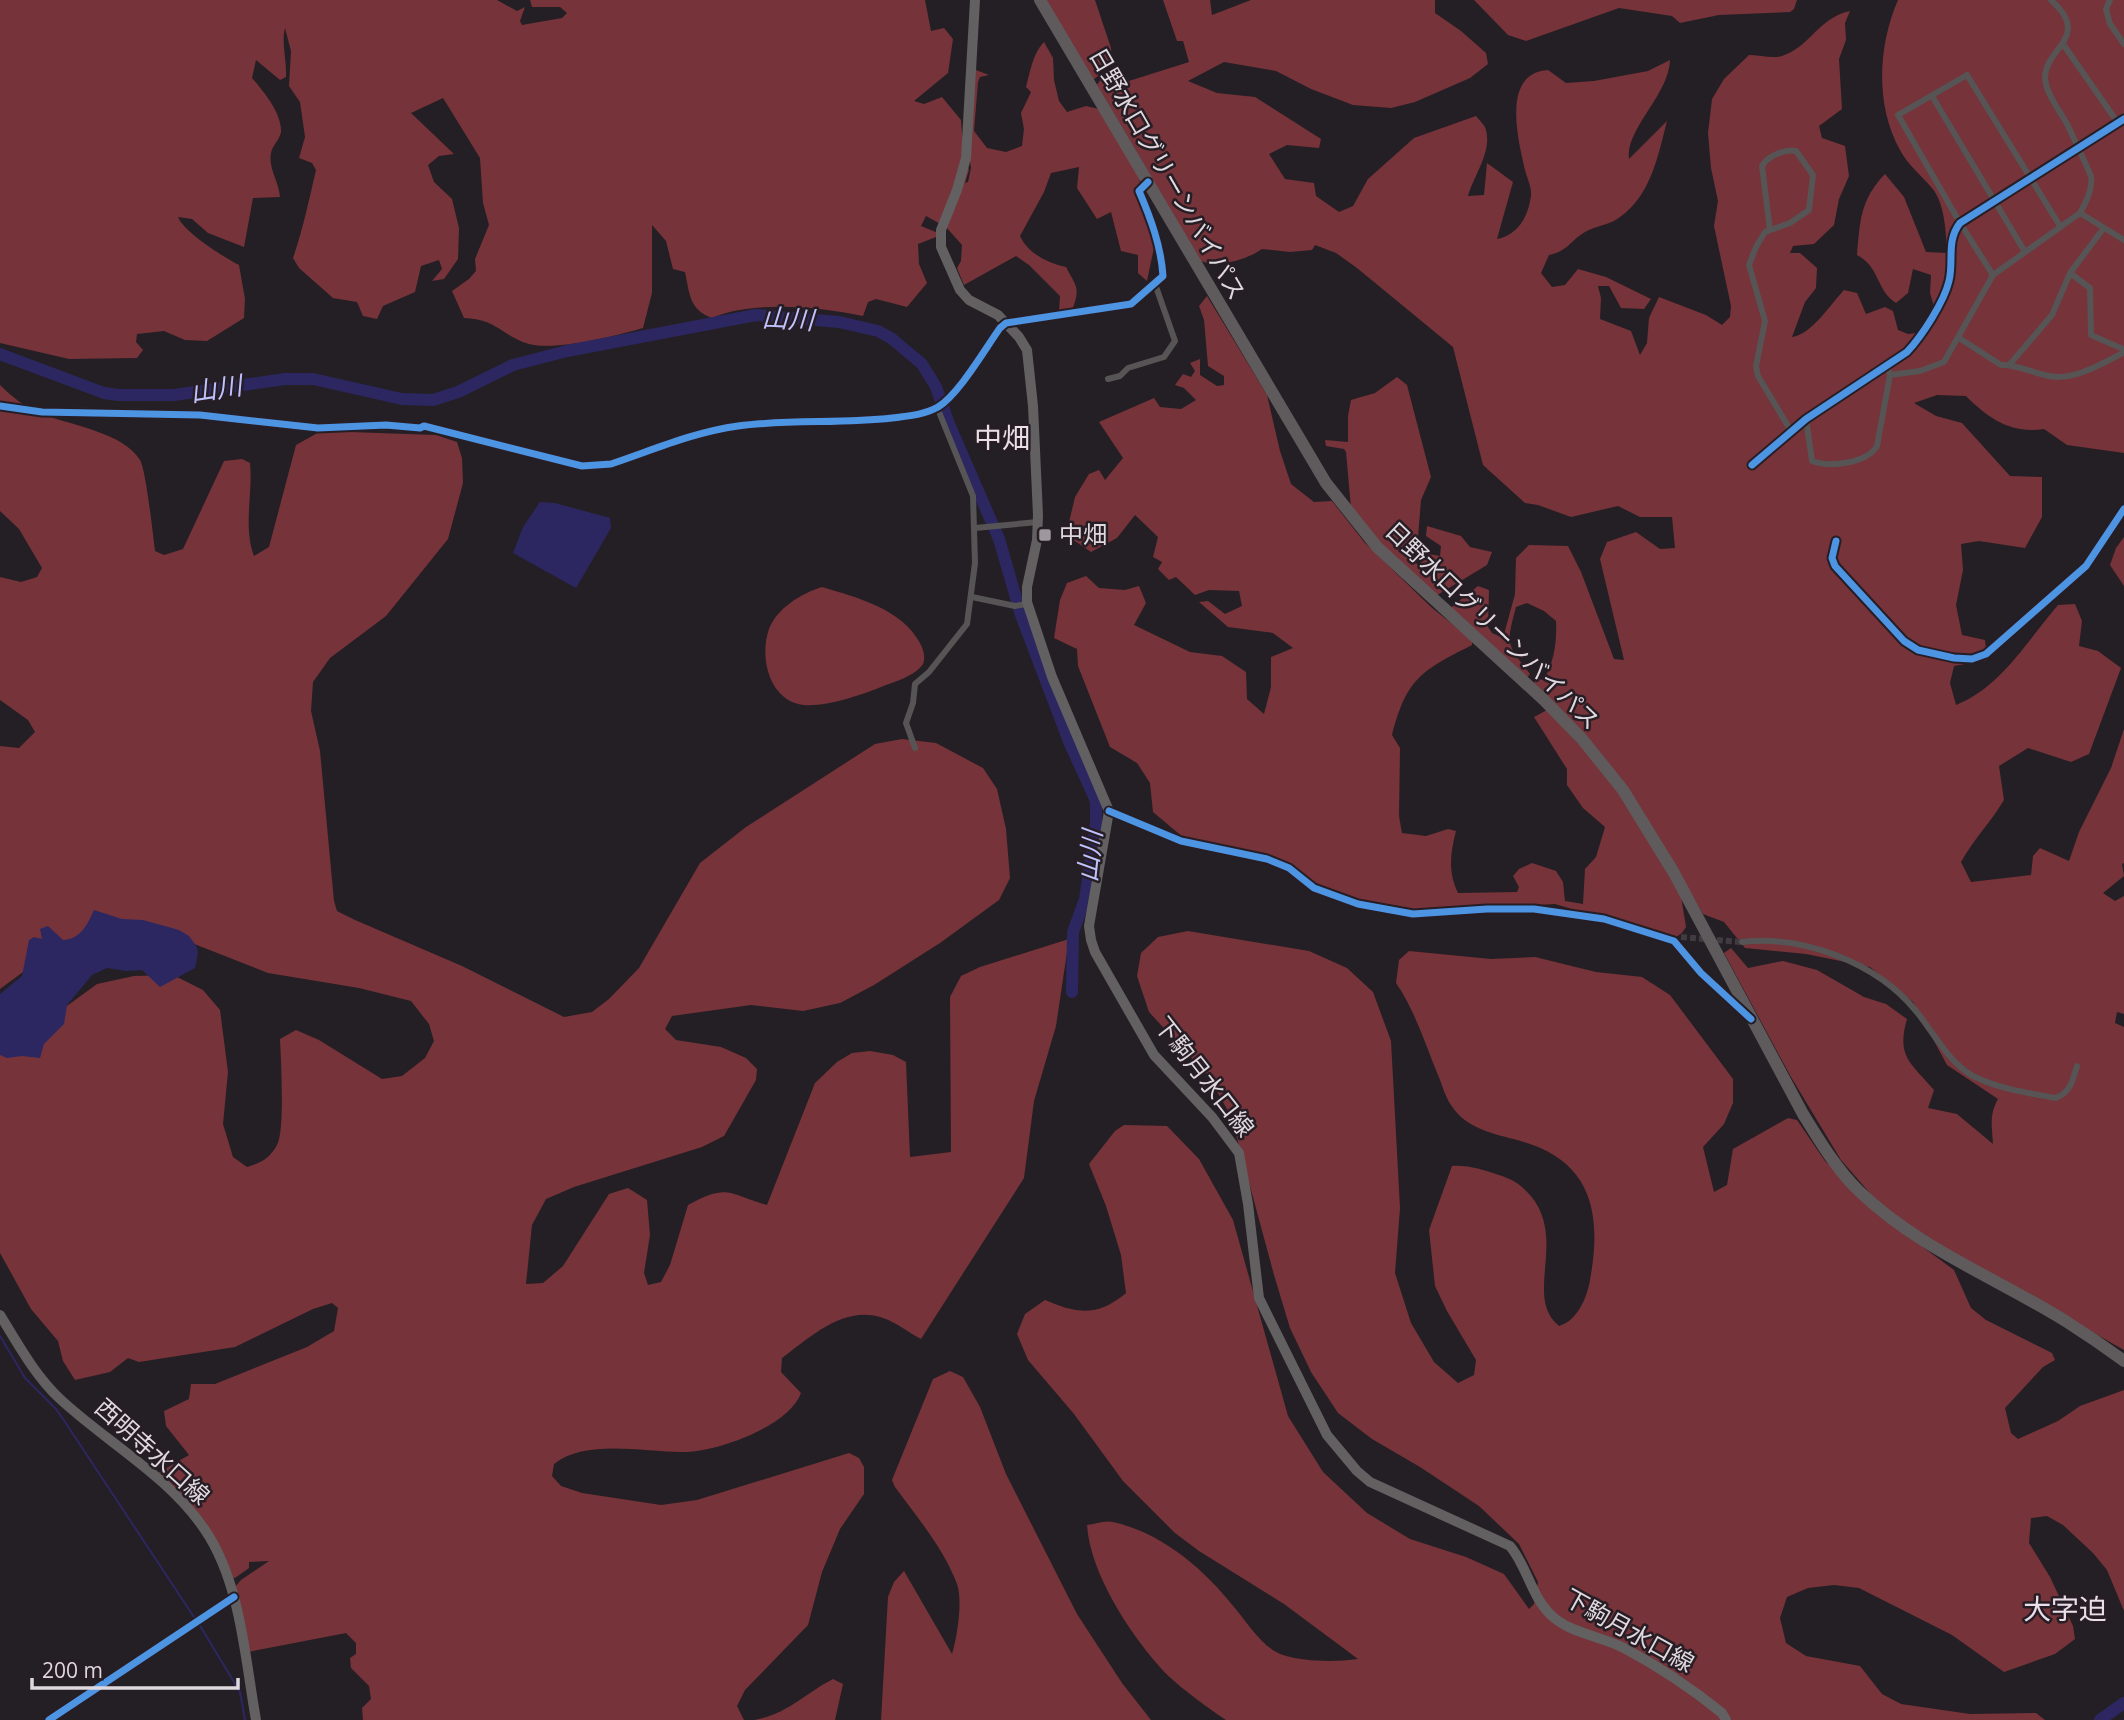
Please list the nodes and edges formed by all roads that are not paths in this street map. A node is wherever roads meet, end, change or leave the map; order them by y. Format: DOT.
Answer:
graph roads {
  1 [pos="975,0"];
  2 [pos="1040,0"];
  3 [pos="2050,0"];
  4 [pos="2110,0"];
  5 [pos="2124,25"];
  6 [pos="2116,30"];
  7 [pos="2063,44"];
  8 [pos="2124,44"];
  9 [pos="1932,96"];
  10 [pos="2121,121"];
  11 [pos="2078,148"];
  12 [pos="2030,178"];
  13 [pos="1148,182"];
  14 [pos="1994,201"];
  15 [pos="2080,213"];
  16 [pos="1959,223"];
  17 [pos="2060,226"];
  18 [pos="2103,229"];
  19 [pos="1770,230"];
  20 [pos="2124,240"];
  21 [pos="2025,252"];
  22 [pos="2070,273"];
  23 [pos="1993,275"];
  24 [pos="1154,281"];
  25 [pos="1006,323"];
  26 [pos="1959,338"];
  27 [pos="2010,363"];
  28 [pos="1886,365"];
  29 [pos="1890,374"];
  30 [pos="1108,379"];
  31 [pos="941,404"];
  32 [pos="0,406"];
  33 [pos="1806,419"];
  34 [pos="1791,431"];
  35 [pos="1752,465"];
  36 [pos="2124,509"];
  37 [pos="1038,522"];
  38 [pos="975,528"];
  39 [pos="1836,541"];
  40 [pos="972,597"];
  41 [pos="1026,605"];
  42 [pos="915,748"];
  43 [pos="1109,811"];
  44 [pos="1742,942"];
  45 [pos="1751,1019"];
  46 [pos="2077,1066"];
  47 [pos="0,1315"];
  48 [pos="2124,1361"];
  49 [pos="234,1597"];
  50 [pos="48,1720"];
  51 [pos="256,1720"];
  52 [pos="1726,1720"];
  1 -- 25 [label="main road"];
  2 -- 13 [label="highway, 日野水口グリーンバイパス"];
  3 -- 7 [label="street"];
  4 -- 6 [label="street"];
  5 -- 6 [label="street"];
  6 -- 8 [label="street"];
  7 -- 10 [label="street"];
  7 -- 11 [label="street"];
  9 -- 12 [label="street"];
  9 -- 14 [label="street"];
  9 -- 16 [label="street"];
  10 -- 11 [label="street"];
  11 -- 12 [label="street"];
  11 -- 15 [label="street"];
  12 -- 14 [label="street"];
  12 -- 17 [label="street"];
  13 -- 24 [label="street"];
  13 -- 45 [label="highway, 日野水口グリーンバイパス"];
  14 -- 16 [label="street"];
  14 -- 21 [label="street"];
  15 -- 17 [label="street"];
  15 -- 18 [label="street"];
  16 -- 23 [label="street"];
  16 -- 28 [label="street"];
  17 -- 21 [label="street"];
  18 -- 20 [label="street"];
  18 -- 22 [label="street"];
  19 -- 19 [label="street"];
  19 -- 34 [label="street"];
  21 -- 23 [label="street"];
  22 -- 27 [label="street"];
  22 -- 27 [label="street"];
  23 -- 26 [label="street"];
  24 -- 25 [label="street"];
  24 -- 30 [label="street"];
  25 -- 31 [label="main road"];
  25 -- 37 [label="main road"];
  26 -- 27 [label="street"];
  26 -- 29 [label="street"];
  28 -- 29 [label="street"];
  28 -- 33 [label="street"];
  29 -- 33 [label="street"];
  31 -- 32 [label="main road"];
  31 -- 38 [label="street"];
  33 -- 34 [label="street"];
  34 -- 35 [label="street"];
  36 -- 39 [label="street"];
  37 -- 38 [label="street"];
  37 -- 41 [label="main road"];
  38 -- 40 [label="street"];
  40 -- 41 [label="street"];
  40 -- 42 [label="street"];
  41 -- 43 [label="main road"];
  43 -- 45 [label="street"];
  43 -- 52 [label="main road, 下駒月水口線"];
  44 -- 46 [label="street"];
  45 -- 48 [label="highway, 日野水口グリーンバイパス"];
  47 -- 49 [label="main road, 西明寺水口線"];
  49 -- 50 [label="street"];
  49 -- 51 [label="main road, 西明寺水口線"];
}
